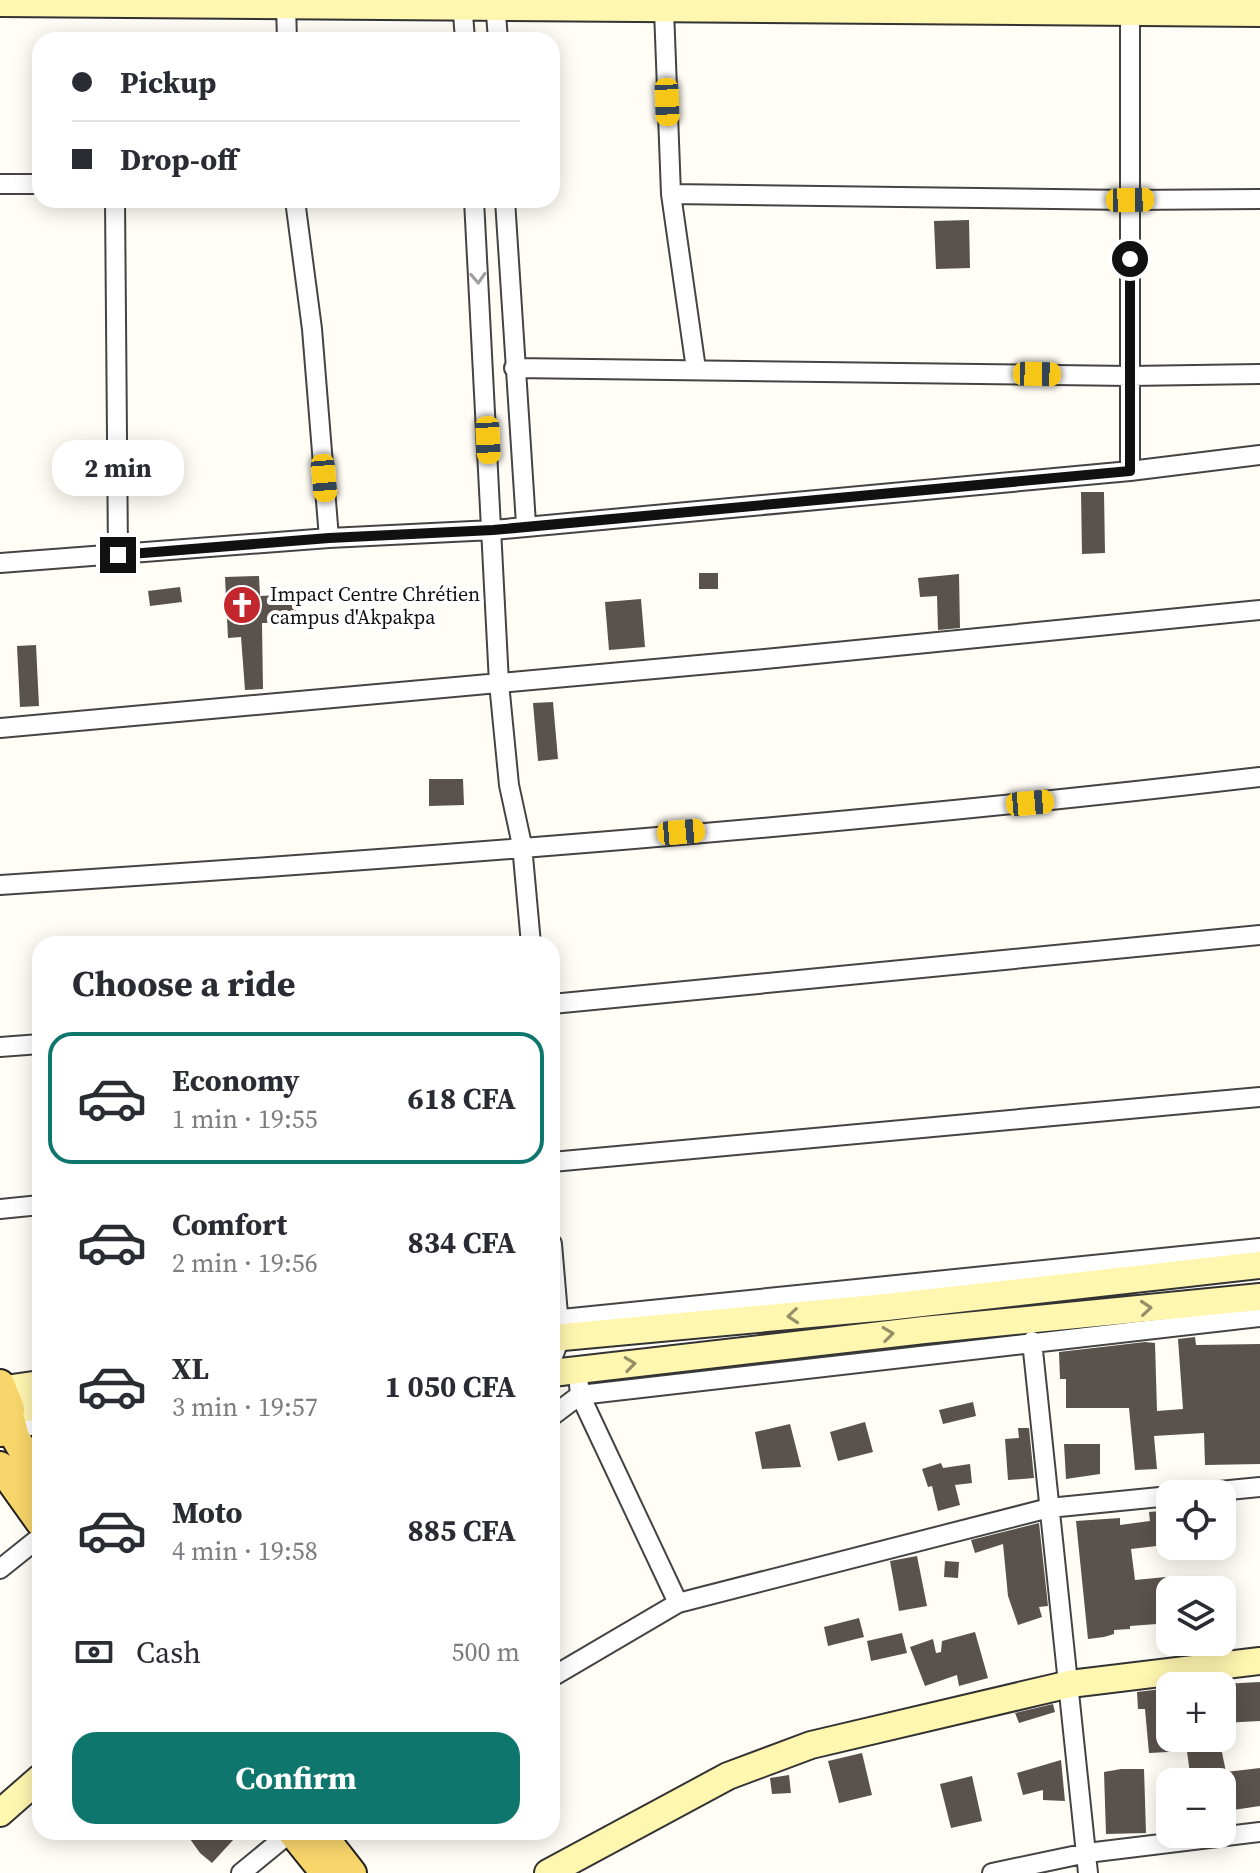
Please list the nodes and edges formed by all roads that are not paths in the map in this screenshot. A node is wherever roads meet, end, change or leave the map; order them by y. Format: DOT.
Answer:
graph roads {
  1 [pos="0,3"];
  2 [pos="463,3"];
  3 [pos="495,3"];
  4 [pos="286,6"];
  5 [pos="1130,7"];
  6 [pos="664,10"];
  7 [pos="1260,13"];
  8 [pos="287,32"];
  9 [pos="465,32"];
  10 [pos="497,32"];
  11 [pos="0,184"];
  12 [pos="32,184"];
  13 [pos="671,194"];
  14 [pos="1260,199"];
  15 [pos="1130,200"];
  16 [pos="115,208"];
  17 [pos="296,208"];
  18 [pos="474,208"];
  19 [pos="505,208"];
  20 [pos="514,368"];
  21 [pos="696,369"];
  22 [pos="1260,374"];
  23 [pos="1130,376"];
  24 [pos="1260,455"];
  25 [pos="1130,471"];
  26 [pos="526,524"];
  27 [pos="493,530"];
  28 [pos="329,538"];
  29 [pos="118,555"];
  30 [pos="0,563"];
  31 [pos="1260,610"];
  32 [pos="499,683"];
  33 [pos="0,728"];
  34 [pos="1260,777"];
  35 [pos="522,845"];
  36 [pos="0,885"];
  37 [pos="1260,935"];
  38 [pos="530,936"];
  39 [pos="560,1003"];
  40 [pos="32,1045"];
  41 [pos="0,1047"];
  42 [pos="1260,1097"];
  43 [pos="560,1161"];
  44 [pos="32,1206"];
  45 [pos="0,1209"];
  46 [pos="1260,1248"];
  47 [pos="1260,1265"];
  48 [pos="1260,1297"];
  49 [pos="1260,1317"];
  50 [pos="560,1334"];
  51 [pos="560,1335"];
  52 [pos="1032,1341"];
  53 [pos="570,1379"];
  54 [pos="32,1380"];
  55 [pos="32,1389"];
  56 [pos="560,1400"];
  57 [pos="5,1406"];
  58 [pos="32,1407"];
  59 [pos="32,1421"];
  60 [pos="32,1463"];
  61 [pos="0,1466"];
  62 [pos="1260,1487"];
  63 [pos="0,1488"];
  64 [pos="1236,1489"];
  65 [pos="1156,1497"];
  66 [pos="1049,1508"];
  67 [pos="32,1512"];
  68 [pos="32,1513"];
  69 [pos="32,1543"];
  70 [pos="0,1569"];
  71 [pos="678,1603"];
  72 [pos="1260,1661"];
  73 [pos="560,1672"];
  74 [pos="1070,1684"];
  75 [pos="32,1785"];
  76 [pos="0,1813"];
  77 [pos="1260,1832"];
  78 [pos="282,1840"];
  79 [pos="298,1840"];
  80 [pos="326,1840"];
  81 [pos="1087,1853"];
  82 [pos="241,1873"];
  83 [pos="325,1873"];
  84 [pos="352,1873"];
  85 [pos="548,1873"];
  86 [pos="992,1873"];
  87 [pos="1088,1873"];
  1 -- 4 [label="street"];
  2 -- 3 [label="street"];
  2 -- 4 [label="street"];
  2 -- 9 [label="street"];
  3 -- 6 [label="street"];
  3 -- 10 [label="street"];
  4 -- 8 [label="street"];
  5 -- 6 [label="street"];
  5 -- 7 [label="street"];
  5 -- 15 [label="street"];
  6 -- 13 [label="street"];
  11 -- 12 [label="street"];
  13 -- 15 [label="street"];
  13 -- 21 [label="street"];
  14 -- 15 [label="street"];
  15 -- 23 [label="street"];
  16 -- 29 [label="street"];
  17 -- 28 [label="street"];
  18 -- 27 [label="street, one-way"];
  19 -- 20 [label="street"];
  20 -- 21 [label="street"];
  20 -- 26 [label="street"];
  21 -- 23 [label="street"];
  22 -- 23 [label="street"];
  23 -- 25 [label="street"];
  24 -- 25 [label="street"];
  25 -- 26 [label="street"];
  26 -- 27 [label="street"];
  27 -- 28 [label="street"];
  27 -- 32 [label="street"];
  28 -- 29 [label="street"];
  29 -- 30 [label="street"];
  31 -- 32 [label="street"];
  32 -- 33 [label="street"];
  32 -- 35 [label="street"];
  34 -- 35 [label="street"];
  35 -- 36 [label="street"];
  35 -- 38 [label="street"];
  37 -- 39 [label="street"];
  40 -- 41 [label="street"];
  42 -- 43 [label="street"];
  44 -- 45 [label="street"];
  46 -- 50 [label="street"];
  47 -- 51 [label="street, one-way"];
  53 -- 48 [label="street, one-way"];
  49 -- 52 [label="street"];
  52 -- 53 [label="street"];
  52 -- 66 [label="street"];
  53 -- 56 [label="street"];
  53 -- 71 [label="street"];
  54 -- 57 [label="street"];
  55 -- 57 [label="street"];
  57 -- 58 [label="street"];
  57 -- 59 [label="street"];
  57 -- 60 [label="main road"];
  61 -- 67 [label="main road"];
  62 -- 64 [label="street"];
  63 -- 68 [label="main road"];
  65 -- 66 [label="street"];
  66 -- 71 [label="street"];
  66 -- 74 [label="street"];
  69 -- 70 [label="street"];
  71 -- 73 [label="street"];
  72 -- 74 [label="street"];
  74 -- 81 [label="street"];
  74 -- 85 [label="street"];
  75 -- 76 [label="street"];
  77 -- 81 [label="street"];
  78 -- 82 [label="street"];
  79 -- 83 [label="main road"];
  80 -- 84 [label="main road"];
  81 -- 86 [label="street"];
  81 -- 87 [label="street"];
}
